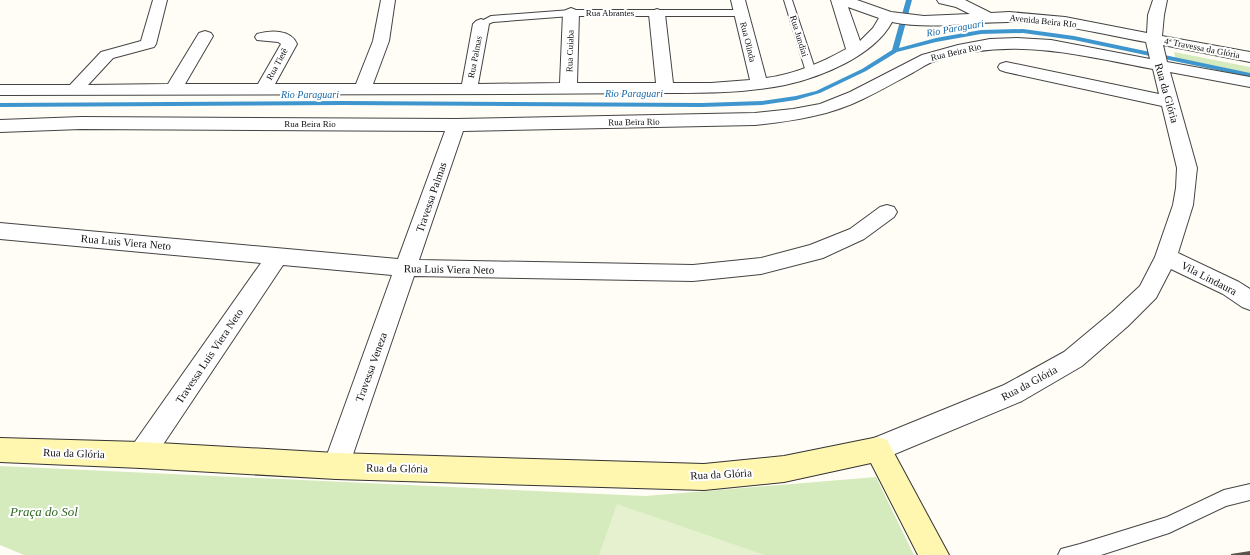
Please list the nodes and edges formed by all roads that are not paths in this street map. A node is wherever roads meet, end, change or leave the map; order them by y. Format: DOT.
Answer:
graph roads {
  1 [pos="160,0"];
  2 [pos="388,0"];
  3 [pos="788,0"];
  4 [pos="838,0"];
  5 [pos="843,0"];
  6 [pos="1160,0"];
  7 [pos="739,6"];
  8 [pos="933,9"];
  9 [pos="571,13"];
  10 [pos="657,14"];
  11 [pos="892,17"];
  12 [pos="988,18"];
  13 [pos="481,24"];
  14 [pos="205,36"];
  15 [pos="263,37"];
  16 [pos="856,51"];
  17 [pos="1156,51"];
  18 [pos="1250,57"];
  19 [pos="1006,67"];
  20 [pos="811,72"];
  21 [pos="1250,82"];
  22 [pos="759,84"];
  23 [pos="666,88"];
  24 [pos="174,89"];
  25 [pos="264,89"];
  26 [pos="362,89"];
  27 [pos="469,89"];
  28 [pos="568,89"];
  29 [pos="0,90"];
  30 [pos="74,90"];
  31 [pos="1170,102"];
  32 [pos="456,125"];
  33 [pos="0,126"];
  34 [pos="887,212"];
  35 [pos="0,231"];
  36 [pos="277,256"];
  37 [pos="1166,257"];
  38 [pos="407,268"];
  39 [pos="1250,301"];
  40 [pos="878,449"];
  41 [pos="0,450"];
  42 [pos="142,455"];
  43 [pos="336,466"];
  44 [pos="1250,492"];
  45 [pos="934,555"];
  46 [pos="1067,555"];
  1 -- 30 [label="street"];
  2 -- 26 [label="street"];
  3 -- 20 [label="lane, Rua Jundiai"];
  4 -- 16 [label="street"];
  5 -- 11 [label="street, Avenida Beira RIo"];
  6 -- 17 [label="street"];
  7 -- 10 [label="lane, Rua Abrantes"];
  7 -- 22 [label="street, Rua Olinda"];
  8 -- 11 [label="street, Avenida Beira RIo"];
  8 -- 12 [label="street, Avenida Beira RIo"];
  8 -- 12 [label="street"];
  9 -- 10 [label="lane, Rua Abrantes"];
  9 -- 13 [label="lane, Rua Abrantes"];
  9 -- 28 [label="street, Rua Cuiaba"];
  10 -- 23 [label="street"];
  11 -- 16 [label="street"];
  12 -- 17 [label="street, Avenida Beira RIo"];
  13 -- 27 [label="street, Rua Palmas"];
  14 -- 24 [label="street"];
  15 -- 25 [label="street, Rua Tietê"];
  16 -- 20 [label="street"];
  17 -- 18 [label="street, 4ª Travessa da Glória"];
  17 -- 21 [label="street, Rua Beira Rio"];
  17 -- 31 [label="street, Rua da Glória"];
  17 -- 32 [label="street, Rua Beira Rio"];
  19 -- 31 [label="street"];
  20 -- 22 [label="street"];
  22 -- 23 [label="street"];
  23 -- 28 [label="street"];
  24 -- 25 [label="street"];
  24 -- 30 [label="street"];
  25 -- 26 [label="street"];
  26 -- 27 [label="street"];
  27 -- 28 [label="street"];
  29 -- 30 [label="street"];
  31 -- 37 [label="street, Rua da Glória"];
  32 -- 33 [label="street, Rua Beira Rio"];
  32 -- 38 [label="street, Travessa Palmas"];
  34 -- 38 [label="street, Rua Luis Viera Neto"];
  35 -- 36 [label="street, Rua Luis Viera Neto"];
  36 -- 38 [label="street, Rua Luis Viera Neto"];
  36 -- 42 [label="street, Travessa Luis Viera Neto"];
  37 -- 39 [label="street, Vila Lindaura"];
  37 -- 40 [label="street, Rua da Glória"];
  38 -- 43 [label="street, Travessa Veneza"];
  40 -- 43 [label="main road, Rua da Glória"];
  40 -- 45 [label="main road"];
  41 -- 42 [label="main road, Rua da Glória"];
  42 -- 43 [label="main road, Rua da Glória"];
  44 -- 46 [label="lane"];
}
